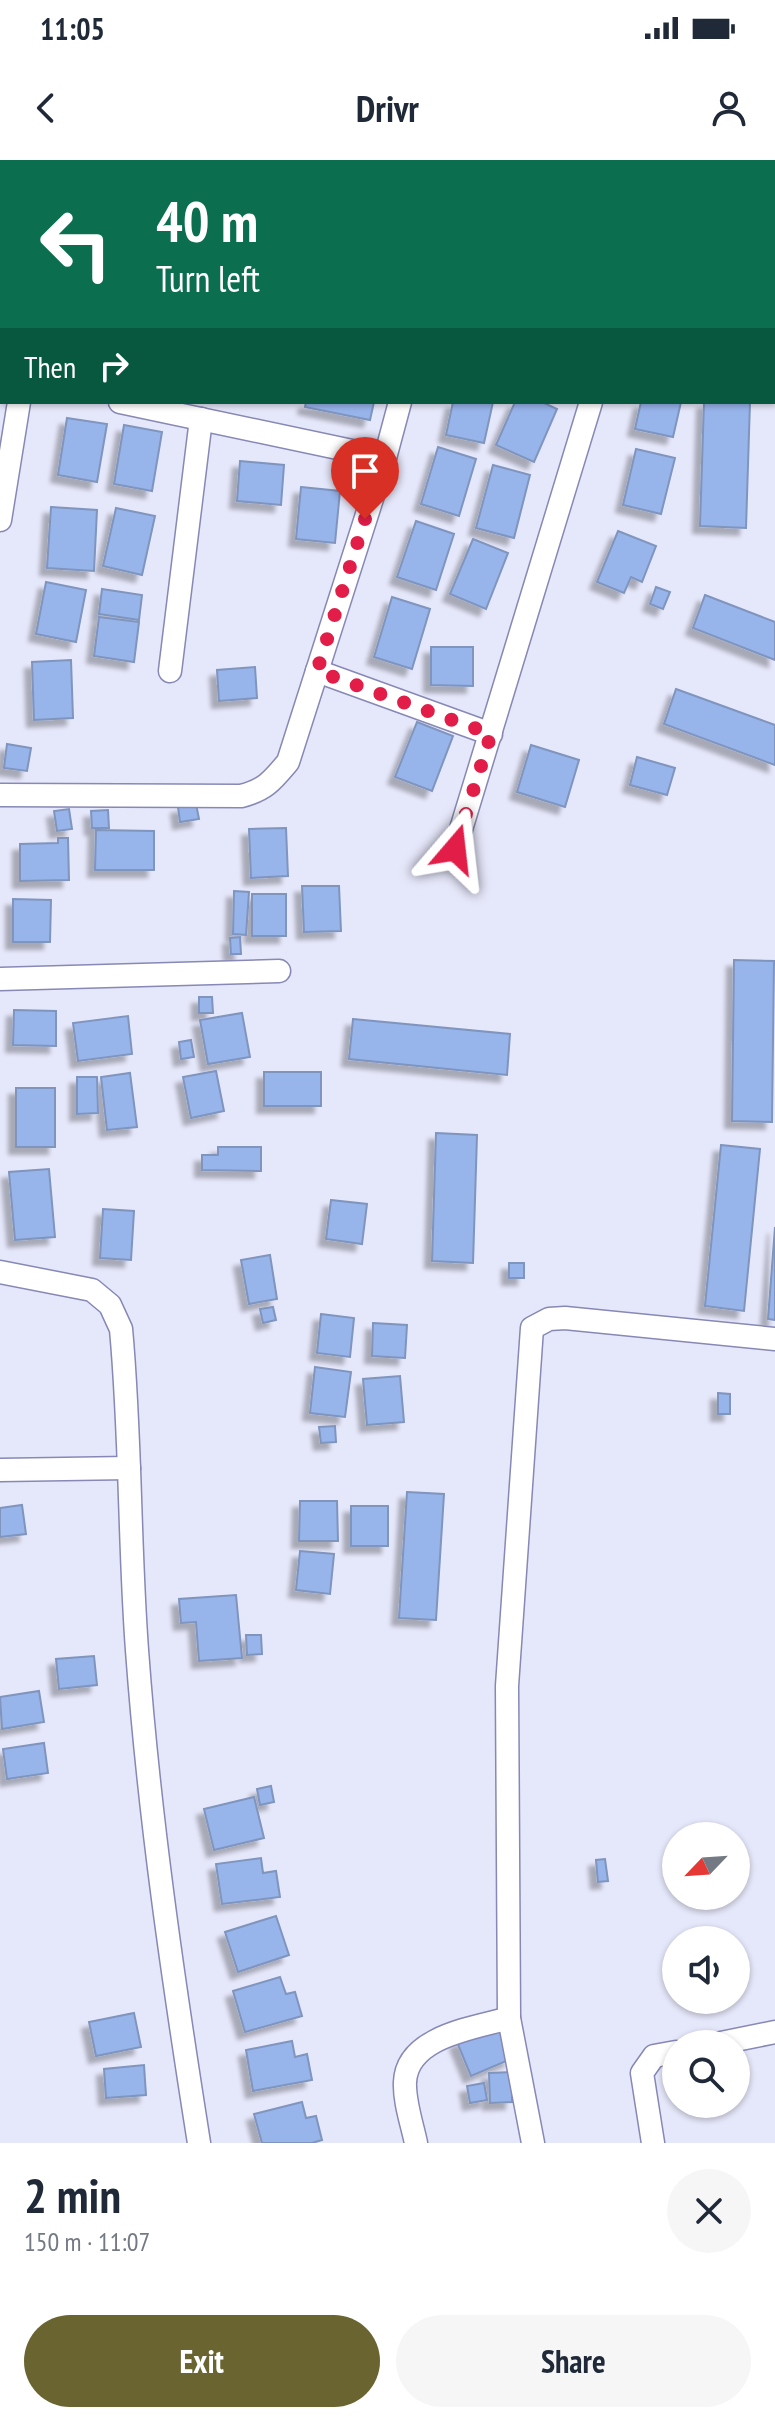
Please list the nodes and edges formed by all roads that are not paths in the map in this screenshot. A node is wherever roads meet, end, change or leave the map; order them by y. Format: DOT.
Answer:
graph roads {
  1 [pos="19,404"];
  2 [pos="130,404"];
  3 [pos="399,404"];
  4 [pos="590,404"];
  5 [pos="201,419"];
  6 [pos="385,458"];
  7 [pos="0,520"];
  8 [pos="170,671"];
  9 [pos="317,671"];
  10 [pos="491,734"];
  11 [pos="0,795"];
  12 [pos="455,849"];
  13 [pos="279,971"];
  14 [pos="0,979"];
  15 [pos="0,1272"];
  16 [pos="775,1339"];
  17 [pos="129,1468"];
  18 [pos="0,1470"];
  19 [pos="509,2018"];
  20 [pos="775,2032"];
  21 [pos="750,2037"];
  22 [pos="662,2055"];
  23 [pos="199,2143"];
  24 [pos="416,2143"];
  25 [pos="533,2143"];
  26 [pos="653,2143"];
  1 -- 7 [label="street"];
  2 -- 5 [label="street"];
  3 -- 6 [label="street"];
  4 -- 10 [label="street"];
  5 -- 6 [label="street"];
  5 -- 8 [label="street"];
  6 -- 9 [label="street"];
  9 -- 10 [label="street"];
  9 -- 11 [label="street"];
  10 -- 12 [label="street"];
  13 -- 14 [label="street"];
  15 -- 17 [label="street"];
  16 -- 19 [label="street"];
  17 -- 18 [label="street"];
  17 -- 23 [label="street"];
  19 -- 24 [label="street"];
  19 -- 25 [label="street"];
  20 -- 21 [label="street"];
  22 -- 26 [label="street"];
}
